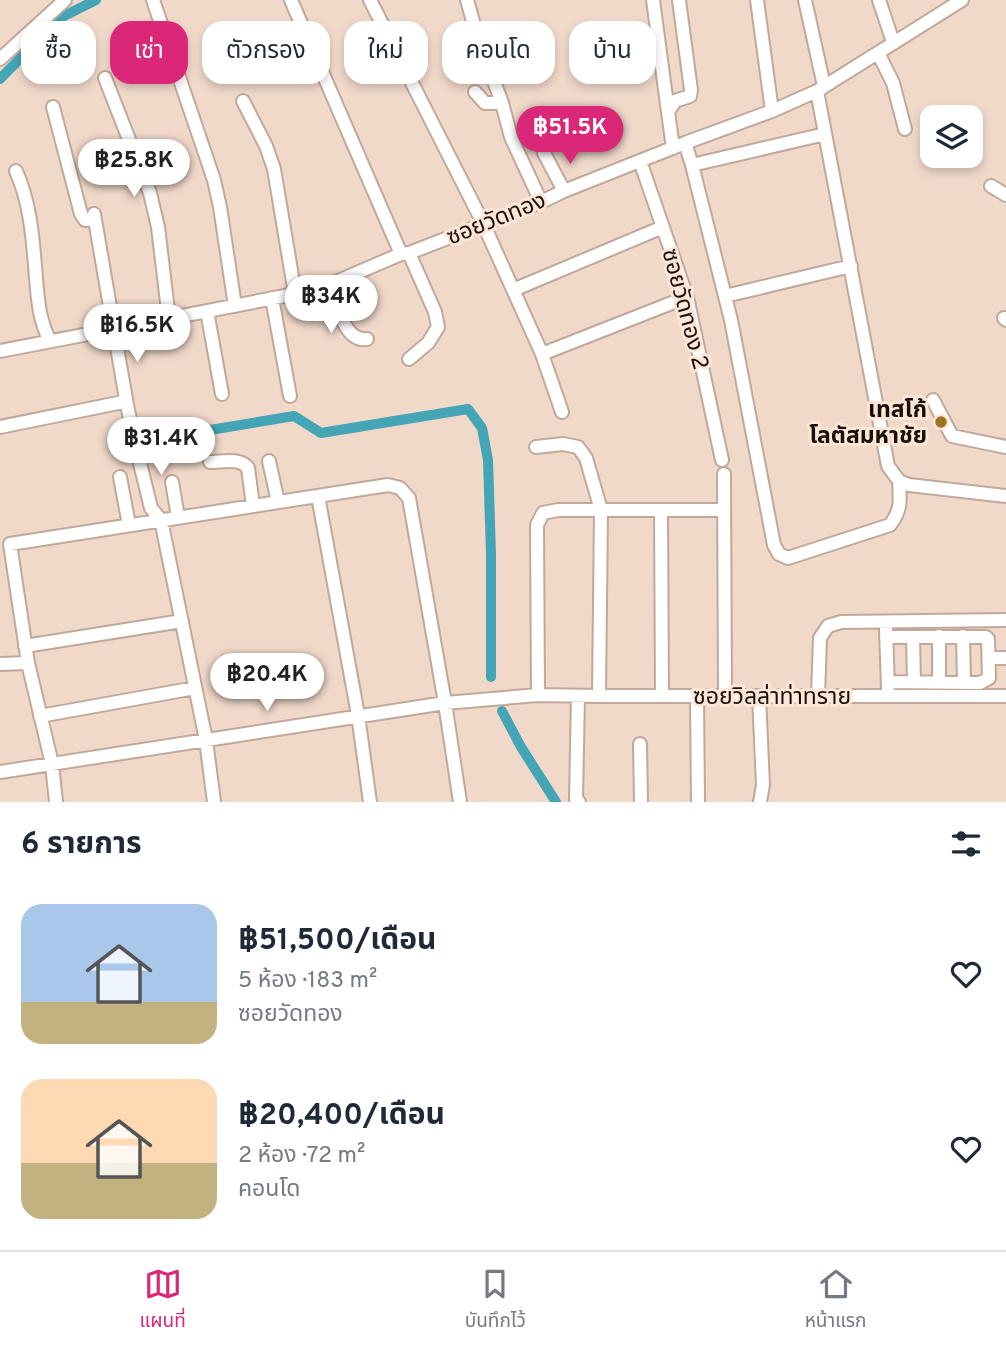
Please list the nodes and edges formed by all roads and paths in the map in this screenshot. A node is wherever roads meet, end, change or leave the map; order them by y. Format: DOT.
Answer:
graph roads {
  1 [pos="65,0"];
  2 [pos="153,0"];
  3 [pos="291,0"];
  4 [pos="370,0"];
  5 [pos="467,0"];
  6 [pos="653,0"];
  7 [pos="679,0"];
  8 [pos="757,0"];
  9 [pos="805,0"];
  10 [pos="879,0"];
  11 [pos="962,0"];
  12 [pos="893,42"];
  13 [pos="878,53"];
  14 [pos="0,58"];
  15 [pos="105,78"];
  16 [pos="821,88"];
  17 [pos="475,92"];
  18 [pos="243,102"];
  19 [pos="502,103"];
  20 [pos="53,107"];
  21 [pos="772,111"];
  22 [pos="668,112"];
  23 [pos="905,129"];
  24 [pos="825,134"];
  25 [pos="556,137"];
  26 [pos="679,145"];
  27 [pos="640,161"];
  28 [pos="692,165"];
  29 [pos="16,171"];
  30 [pos="991,186"];
  31 [pos="564,191"];
  32 [pos="1006,195"];
  33 [pos="541,202"];
  34 [pos="483,223"];
  35 [pos="663,227"];
  36 [pos="405,254"];
  37 [pos="851,266"];
  38 [pos="331,285"];
  39 [pos="513,290"];
  40 [pos="295,294"];
  41 [pos="725,296"];
  42 [pos="687,297"];
  43 [pos="272,298"];
  44 [pos="236,306"];
  45 [pos="207,312"];
  46 [pos="169,319"];
  47 [pos="114,329"];
  48 [pos="367,339"];
  49 [pos="50,341"];
  50 [pos="0,351"];
  51 [pos="542,354"];
  52 [pos="409,359"];
  53 [pos="222,394"];
  54 [pos="290,396"];
  55 [pos="933,400"];
  56 [pos="127,405"];
  57 [pos="562,412"];
  58 [pos="0,427"];
  59 [pos="536,447"];
  60 [pos="1006,447"];
  61 [pos="722,460"];
  62 [pos="269,461"];
  63 [pos="210,462"];
  64 [pos="724,474"];
  65 [pos="121,477"];
  66 [pos="898,481"];
  67 [pos="172,482"];
  68 [pos="318,496"];
  69 [pos="1006,496"];
  70 [pos="278,502"];
  71 [pos="253,506"];
  72 [pos="601,510"];
  73 [pos="661,510"];
  74 [pos="724,510"];
  75 [pos="178,517"];
  76 [pos="162,520"];
  77 [pos="129,525"];
  78 [pos="1006,620"];
  79 [pos="182,621"];
  80 [pos="886,622"];
  81 [pos="913,636"];
  82 [pos="939,636"];
  83 [pos="963,636"];
  84 [pos="886,637"];
  85 [pos="25,646"];
  86 [pos="1006,657"];
  87 [pos="989,658"];
  88 [pos="28,663"];
  89 [pos="0,664"];
  90 [pos="914,682"];
  91 [pos="939,682"];
  92 [pos="964,682"];
  93 [pos="195,688"];
  94 [pos="888,689"];
  95 [pos="538,695"];
  96 [pos="578,696"];
  97 [pos="599,696"];
  98 [pos="662,696"];
  99 [pos="697,696"];
  100 [pos="725,696"];
  101 [pos="759,696"];
  102 [pos="818,696"];
  103 [pos="1006,696"];
  104 [pos="445,703"];
  105 [pos="358,715"];
  106 [pos="40,716"];
  107 [pos="206,740"];
  108 [pos="640,744"];
  109 [pos="52,764"];
  110 [pos="0,772"];
  111 [pos="56,802"];
  112 [pos="214,802"];
  113 [pos="370,802"];
  114 [pos="460,802"];
  115 [pos="579,802"];
  116 [pos="641,802"];
  117 [pos="698,802"];
  118 [pos="760,802"];
  1 -- 14 [label="street"];
  2 -- 44 [label="street"];
  3 -- 36 [label="street"];
  4 -- 34 [label="street"];
  5 -- 19 [label="street"];
  6 -- 22 [label="street"];
  7 -- 22 [label="street"];
  8 -- 21 [label="street"];
  9 -- 16 [label="street"];
  10 -- 12 [label="street"];
  11 -- 12 [label="street, ซอยวัดทอง"];
  12 -- 13 [label="street, ซอยวัดทอง"];
  13 -- 16 [label="street, ซอยวัดทอง"];
  13 -- 23 [label="street"];
  15 -- 46 [label="street"];
  16 -- 21 [label="street, ซอยวัดทอง"];
  16 -- 24 [label="street"];
  17 -- 19 [label="street"];
  18 -- 40 [label="street"];
  19 -- 33 [label="street"];
  20 -- 47 [label="street"];
  21 -- 26 [label="street, ซอยวัดทอง"];
  22 -- 26 [label="street"];
  24 -- 28 [label="street"];
  24 -- 37 [label="street"];
  25 -- 31 [label="street"];
  26 -- 27 [label="street, ซอยวัดทอง"];
  26 -- 28 [label="street"];
  27 -- 31 [label="street, ซอยวัดทอง"];
  27 -- 35 [label="street, ซอยวัดทอง 2"];
  28 -- 41 [label="street"];
  29 -- 49 [label="street"];
  30 -- 32 [label="street"];
  31 -- 33 [label="street, ซอยวัดทอง"];
  33 -- 34 [label="street, ซอยวัดทอง"];
  34 -- 36 [label="street, ซอยวัดทอง"];
  34 -- 39 [label="street"];
  35 -- 39 [label="street"];
  35 -- 42 [label="street, ซอยวัดทอง 2"];
  36 -- 38 [label="street, ซอยวัดทอง"];
  36 -- 52 [label="street"];
  37 -- 41 [label="street"];
  37 -- 66 [label="street"];
  38 -- 40 [label="street, ซอยวัดทอง"];
  38 -- 48 [label="street"];
  39 -- 51 [label="street"];
  40 -- 43 [label="street, ซอยวัดทอง"];
  41 -- 66 [label="street"];
  42 -- 51 [label="street"];
  42 -- 61 [label="street, ซอยวัดทอง 2"];
  43 -- 44 [label="street, ซอยวัดทอง"];
  43 -- 54 [label="street"];
  44 -- 45 [label="street, ซอยวัดทอง"];
  45 -- 46 [label="street, ซอยวัดทอง"];
  45 -- 53 [label="street"];
  46 -- 47 [label="street, ซอยวัดทอง"];
  47 -- 49 [label="street, ซอยวัดทอง"];
  47 -- 56 [label="street"];
  49 -- 50 [label="street, ซอยวัดทอง"];
  51 -- 57 [label="street"];
  55 -- 60 [label="street"];
  56 -- 58 [label="street"];
  56 -- 76 [label="street"];
  59 -- 72 [label="street"];
  62 -- 70 [label="street"];
  63 -- 71 [label="street"];
  64 -- 74 [label="street"];
  65 -- 77 [label="street"];
  66 -- 69 [label="street"];
  67 -- 75 [label="street"];
  68 -- 70 [label="street"];
  68 -- 104 [label="street"];
  68 -- 105 [label="street"];
  70 -- 71 [label="street"];
  71 -- 75 [label="street"];
  72 -- 73 [label="street"];
  72 -- 95 [label="street"];
  72 -- 97 [label="street"];
  73 -- 74 [label="street"];
  73 -- 98 [label="street"];
  74 -- 100 [label="street"];
  75 -- 76 [label="street"];
  76 -- 77 [label="street"];
  76 -- 79 [label="street"];
  77 -- 85 [label="street"];
  78 -- 80 [label="street"];
  79 -- 85 [label="street"];
  79 -- 93 [label="street"];
  80 -- 84 [label="street"];
  80 -- 102 [label="street"];
  81 -- 82 [label="street"];
  81 -- 84 [label="street"];
  81 -- 90 [label="street"];
  82 -- 83 [label="street"];
  82 -- 91 [label="street"];
  83 -- 87 [label="street"];
  83 -- 92 [label="street"];
  84 -- 94 [label="street"];
  85 -- 88 [label="street"];
  86 -- 87 [label="street"];
  87 -- 92 [label="street"];
  88 -- 89 [label="street"];
  88 -- 106 [label="street"];
  90 -- 91 [label="street"];
  90 -- 94 [label="street"];
  91 -- 92 [label="street"];
  93 -- 106 [label="street"];
  93 -- 107 [label="street"];
  94 -- 102 [label="street, ซอยวิลล่าท่าทราย"];
  94 -- 103 [label="street, ซอยวิลล่าท่าทราย"];
  95 -- 96 [label="street, ซอยวิลล่าท่าทราย"];
  95 -- 104 [label="street, ซอยวิลล่าท่าทราย"];
  96 -- 97 [label="street, ซอยวิลล่าท่าทราย"];
  96 -- 115 [label="street"];
  97 -- 98 [label="street, ซอยวิลล่าท่าทราย"];
  98 -- 99 [label="street, ซอยวิลล่าท่าทราย"];
  99 -- 100 [label="street, ซอยวิลล่าท่าทราย"];
  99 -- 117 [label="street"];
  100 -- 101 [label="street, ซอยวิลล่าท่าทราย"];
  101 -- 102 [label="street, ซอยวิลล่าท่าทราย"];
  101 -- 118 [label="street"];
  104 -- 105 [label="street, ซอยวิลล่าท่าทราย"];
  104 -- 114 [label="street"];
  105 -- 107 [label="street, ซอยวิลล่าท่าทราย"];
  105 -- 113 [label="street"];
  106 -- 109 [label="street"];
  107 -- 109 [label="street, ซอยวิลล่าท่าทราย"];
  107 -- 112 [label="street"];
  108 -- 116 [label="street"];
  109 -- 110 [label="street, ซอยวิลล่าท่าทราย"];
  109 -- 111 [label="street"];
}
